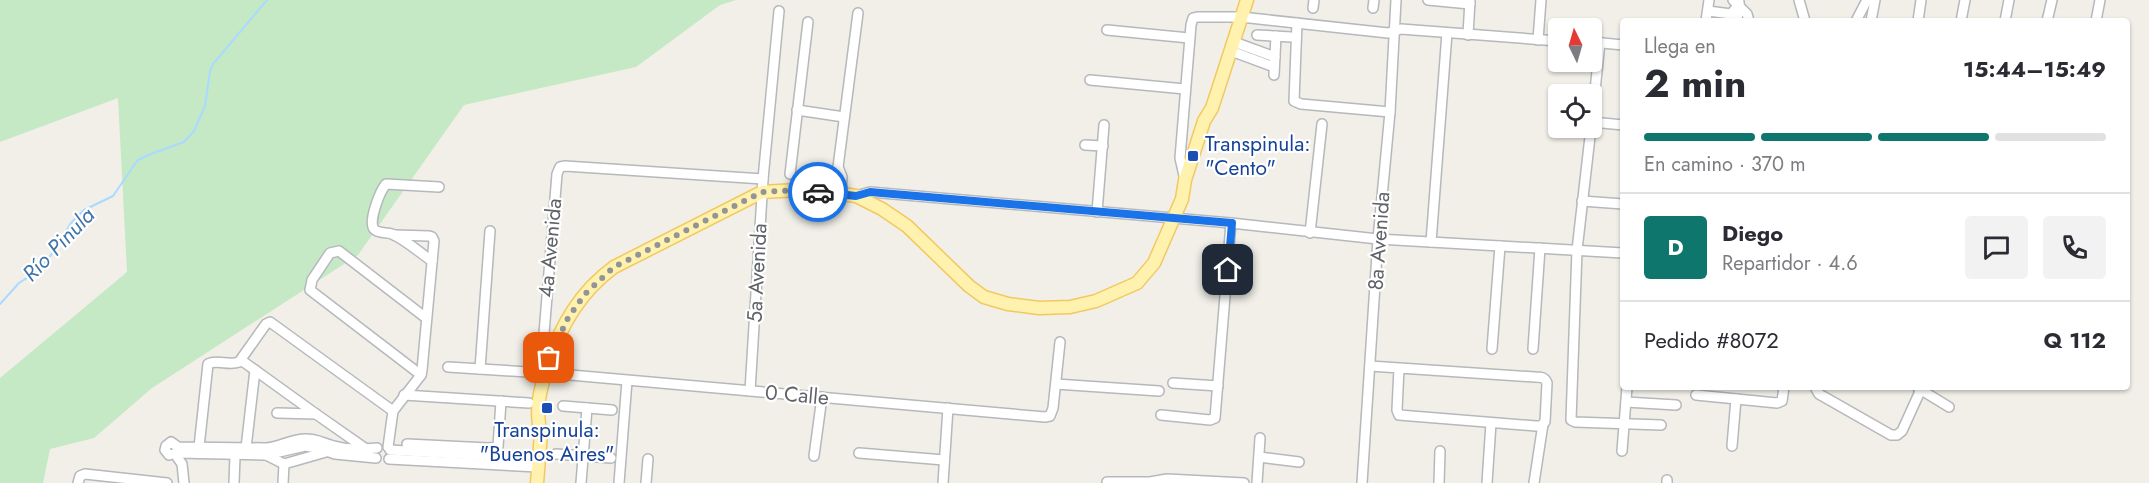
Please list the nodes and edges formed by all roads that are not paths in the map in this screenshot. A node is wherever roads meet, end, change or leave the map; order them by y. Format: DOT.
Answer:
graph roads {
  1 [pos="1247,0"];
  2 [pos="1396,0"];
  3 [pos="1428,0"];
  4 [pos="1541,0"];
  5 [pos="1709,0"];
  6 [pos="1799,0"];
  7 [pos="1867,0"];
  8 [pos="1875,0"];
  9 [pos="1921,0"];
  10 [pos="1965,0"];
  11 [pos="2009,0"];
  12 [pos="2052,0"];
  13 [pos="2100,0"];
  14 [pos="1737,1"];
  15 [pos="1470,2"];
  16 [pos="779,11"];
  17 [pos="858,13"];
  18 [pos="1707,16"];
  19 [pos="1241,17"];
  20 [pos="1737,18"];
  21 [pos="1748,18"];
  22 [pos="1804,18"];
  23 [pos="1858,18"];
  24 [pos="1872,18"];
  25 [pos="1918,18"];
  26 [pos="1962,18"];
  27 [pos="2006,18"];
  28 [pos="2048,18"];
  29 [pos="2097,18"];
  30 [pos="808,22"];
  31 [pos="1297,23"];
  32 [pos="1107,30"];
  33 [pos="1395,31"];
  34 [pos="1447,33"];
  35 [pos="1468,34"];
  36 [pos="1257,35"];
  37 [pos="1276,36"];
  38 [pos="1291,37"];
  39 [pos="1190,38"];
  40 [pos="1538,40"];
  41 [pos="1548,40"];
  42 [pos="1602,43"];
  43 [pos="1620,45"];
  44 [pos="1232,46"];
  45 [pos="1090,80"];
  46 [pos="1185,89"];
  47 [pos="1212,108"];
  48 [pos="797,110"];
  49 [pos="1390,112"];
  50 [pos="844,117"];
  51 [pos="1602,122"];
  52 [pos="1322,124"];
  53 [pos="1104,125"];
  54 [pos="1620,125"];
  55 [pos="1590,138"];
  56 [pos="1085,145"];
  57 [pos="1103,146"];
  58 [pos="790,174"];
  59 [pos="1185,180"];
  60 [pos="762,186"];
  61 [pos="440,187"];
  62 [pos="835,193"];
  63 [pos="856,196"];
  64 [pos="1182,199"];
  65 [pos="1582,201"];
  66 [pos="1620,204"];
  67 [pos="1097,212"];
  68 [pos="1174,219"];
  69 [pos="1232,223"];
  70 [pos="490,231"];
  71 [pos="1310,233"];
  72 [pos="393,235"];
  73 [pos="1378,238"];
  74 [pos="1431,242"];
  75 [pos="1500,246"];
  76 [pos="1540,248"];
  77 [pos="1577,250"];
  78 [pos="1620,253"];
  79 [pos="432,261"];
  80 [pos="426,318"];
  81 [pos="1060,342"];
  82 [pos="1492,349"];
  83 [pos="1533,349"];
  84 [pos="241,360"];
  85 [pos="1370,366"];
  86 [pos="448,367"];
  87 [pos="1399,368"];
  88 [pos="480,369"];
  89 [pos="255,370"];
  90 [pos="547,371"];
  91 [pos="421,375"];
  92 [pos="627,381"];
  93 [pos="1173,383"];
  94 [pos="1056,384"];
  95 [pos="1218,386"];
  96 [pos="1627,390"];
  97 [pos="1784,390"];
  98 [pos="1817,390"];
  99 [pos="1919,390"];
  100 [pos="1923,390"];
  101 [pos="750,391"];
  102 [pos="1159,391"];
  103 [pos="404,395"];
  104 [pos="1696,395"];
  105 [pos="822,397"];
  106 [pos="1736,399"];
  107 [pos="501,401"];
  108 [pos="1626,402"];
  109 [pos="529,403"];
  110 [pos="1677,405"];
  111 [pos="563,406"];
  112 [pos="1949,407"];
  113 [pos="586,408"];
  114 [pos="948,408"];
  115 [pos="612,410"];
  116 [pos="393,411"];
  117 [pos="277,412"];
  118 [pos="316,414"];
  119 [pos="1161,415"];
  120 [pos="1491,423"];
  121 [pos="1624,423"];
  122 [pos="1543,424"];
  123 [pos="1661,425"];
  124 [pos="1260,438"];
  125 [pos="407,444"];
  126 [pos="1732,446"];
  127 [pos="199,447"];
  128 [pos="246,448"];
  129 [pos="381,451"];
  130 [pos="1440,451"];
  131 [pos="1623,451"];
  132 [pos="177,452"];
  133 [pos="326,452"];
  134 [pos="859,453"];
  135 [pos="556,454"];
  136 [pos="266,455"];
  137 [pos="235,456"];
  138 [pos="583,456"];
  139 [pos="814,456"];
  140 [pos="1259,457"];
  141 [pos="611,458"];
  142 [pos="648,459"];
  143 [pos="944,460"];
  144 [pos="1299,462"];
  145 [pos="539,463"];
  146 [pos="284,464"];
  147 [pos="1107,482"];
  148 [pos="78,483"];
  149 [pos="167,483"];
  150 [pos="184,483"];
  151 [pos="234,483"];
  152 [pos="283,483"];
  153 [pos="537,483"];
  154 [pos="581,483"];
  155 [pos="620,483"];
  156 [pos="646,483"];
  157 [pos="943,483"];
  158 [pos="1244,483"];
  159 [pos="1257,483"];
  160 [pos="1362,483"];
  161 [pos="1438,483"];
  162 [pos="1487,483"];
  163 [pos="1534,483"];
  1 -- 19 [label="main road"];
  2 -- 33 [label="street, 8a Avenida"];
  3 -- 15 [label="street"];
  4 -- 40 [label="street"];
  5 -- 18 [label="street"];
  6 -- 22 [label="street"];
  7 -- 23 [label="street"];
  8 -- 24 [label="street"];
  9 -- 25 [label="street"];
  10 -- 26 [label="street"];
  11 -- 27 [label="street"];
  12 -- 28 [label="street"];
  13 -- 29 [label="street"];
  14 -- 18 [label="street"];
  14 -- 20 [label="street"];
  14 -- 21 [label="street"];
  15 -- 35 [label="street"];
  16 -- 60 [label="street, 5a Avenida"];
  17 -- 50 [label="street"];
  19 -- 31 [label="street"];
  19 -- 39 [label="street"];
  19 -- 44 [label="main road"];
  30 -- 48 [label="street"];
  31 -- 33 [label="street"];
  31 -- 49 [label="street"];
  32 -- 39 [label="street"];
  33 -- 34 [label="street"];
  33 -- 49 [label="street, 8a Avenida"];
  34 -- 35 [label="street"];
  34 -- 74 [label="street"];
  35 -- 40 [label="street"];
  36 -- 37 [label="street"];
  37 -- 38 [label="street"];
  37 -- 44 [label="street"];
  39 -- 46 [label="street"];
  40 -- 41 [label="street"];
  42 -- 43 [label="street"];
  44 -- 47 [label="main road"];
  45 -- 46 [label="street"];
  46 -- 59 [label="street"];
  47 -- 59 [label="main road"];
  47 -- 64 [label="main road"];
  48 -- 50 [label="street"];
  48 -- 58 [label="street"];
  49 -- 73 [label="street, 8a Avenida"];
  50 -- 62 [label="street"];
  51 -- 54 [label="street"];
  52 -- 71 [label="street"];
  53 -- 57 [label="street"];
  55 -- 65 [label="street"];
  56 -- 57 [label="street"];
  57 -- 67 [label="street"];
  59 -- 64 [label="main road"];
  60 -- 62 [label="main road"];
  60 -- 90 [label="main road, 4a Avenida"];
  60 -- 90 [label="street, 4a Avenida"];
  60 -- 101 [label="street, 5a Avenida"];
  61 -- 72 [label="street"];
  62 -- 63 [label="main road"];
  63 -- 67 [label="street"];
  63 -- 68 [label="main road"];
  64 -- 68 [label="main road"];
  65 -- 66 [label="street"];
  65 -- 77 [label="street"];
  67 -- 68 [label="street"];
  68 -- 69 [label="street"];
  69 -- 71 [label="street"];
  69 -- 95 [label="street"];
  70 -- 88 [label="street"];
  71 -- 73 [label="street"];
  72 -- 79 [label="street"];
  72 -- 79 [label="street"];
  73 -- 74 [label="street"];
  73 -- 85 [label="street, 8a Avenida"];
  74 -- 75 [label="street"];
  75 -- 76 [label="street"];
  75 -- 82 [label="street"];
  76 -- 77 [label="street"];
  76 -- 83 [label="street"];
  77 -- 78 [label="street"];
  77 -- 121 [label="street"];
  79 -- 80 [label="street"];
  80 -- 91 [label="street"];
  80 -- 91 [label="street"];
  81 -- 94 [label="street"];
  84 -- 89 [label="street"];
  84 -- 116 [label="street"];
  84 -- 127 [label="street"];
  85 -- 87 [label="street"];
  85 -- 160 [label="street, 8a Avenida"];
  86 -- 88 [label="street, 0 Calle"];
  87 -- 120 [label="street"];
  87 -- 122 [label="street"];
  88 -- 90 [label="street, 0 Calle"];
  89 -- 118 [label="street"];
  89 -- 128 [label="street"];
  90 -- 92 [label="street, 0 Calle"];
  90 -- 145 [label="main road, 4a Avenida"];
  91 -- 103 [label="street"];
  92 -- 101 [label="street, 0 Calle"];
  92 -- 155 [label="street"];
  93 -- 95 [label="street"];
  94 -- 102 [label="street"];
  94 -- 114 [label="street, 0 Calle"];
  95 -- 119 [label="street"];
  96 -- 108 [label="street"];
  97 -- 106 [label="street"];
  98 -- 99 [label="street"];
  100 -- 112 [label="street"];
  101 -- 105 [label="street, 0 Calle"];
  103 -- 107 [label="street"];
  103 -- 116 [label="street"];
  104 -- 106 [label="street"];
  105 -- 114 [label="street, 0 Calle"];
  105 -- 139 [label="street"];
  106 -- 126 [label="street"];
  107 -- 109 [label="street"];
  107 -- 125 [label="street"];
  108 -- 110 [label="street"];
  108 -- 121 [label="street"];
  111 -- 113 [label="street"];
  113 -- 115 [label="street"];
  113 -- 138 [label="street"];
  114 -- 143 [label="street"];
  116 -- 129 [label="street"];
  117 -- 118 [label="street"];
  118 -- 129 [label="street"];
  120 -- 122 [label="street"];
  120 -- 162 [label="street"];
  121 -- 123 [label="street"];
  121 -- 131 [label="street"];
  122 -- 163 [label="street"];
  124 -- 140 [label="street"];
  127 -- 128 [label="street"];
  127 -- 132 [label="street"];
  128 -- 129 [label="street"];
  129 -- 133 [label="street"];
  129 -- 145 [label="street"];
  130 -- 161 [label="street"];
  132 -- 137 [label="street"];
  132 -- 150 [label="street"];
  133 -- 136 [label="street"];
  133 -- 146 [label="street"];
  134 -- 143 [label="street"];
  135 -- 138 [label="street"];
  136 -- 137 [label="street"];
  136 -- 146 [label="street"];
  137 -- 151 [label="street"];
  138 -- 141 [label="street"];
  138 -- 154 [label="street"];
  140 -- 144 [label="street"];
  140 -- 159 [label="street"];
  142 -- 156 [label="street"];
  143 -- 157 [label="street"];
  145 -- 153 [label="main road, 4a Avenida"];
  146 -- 152 [label="street"];
  147 -- 158 [label="street"];
  148 -- 149 [label="street"];
}
